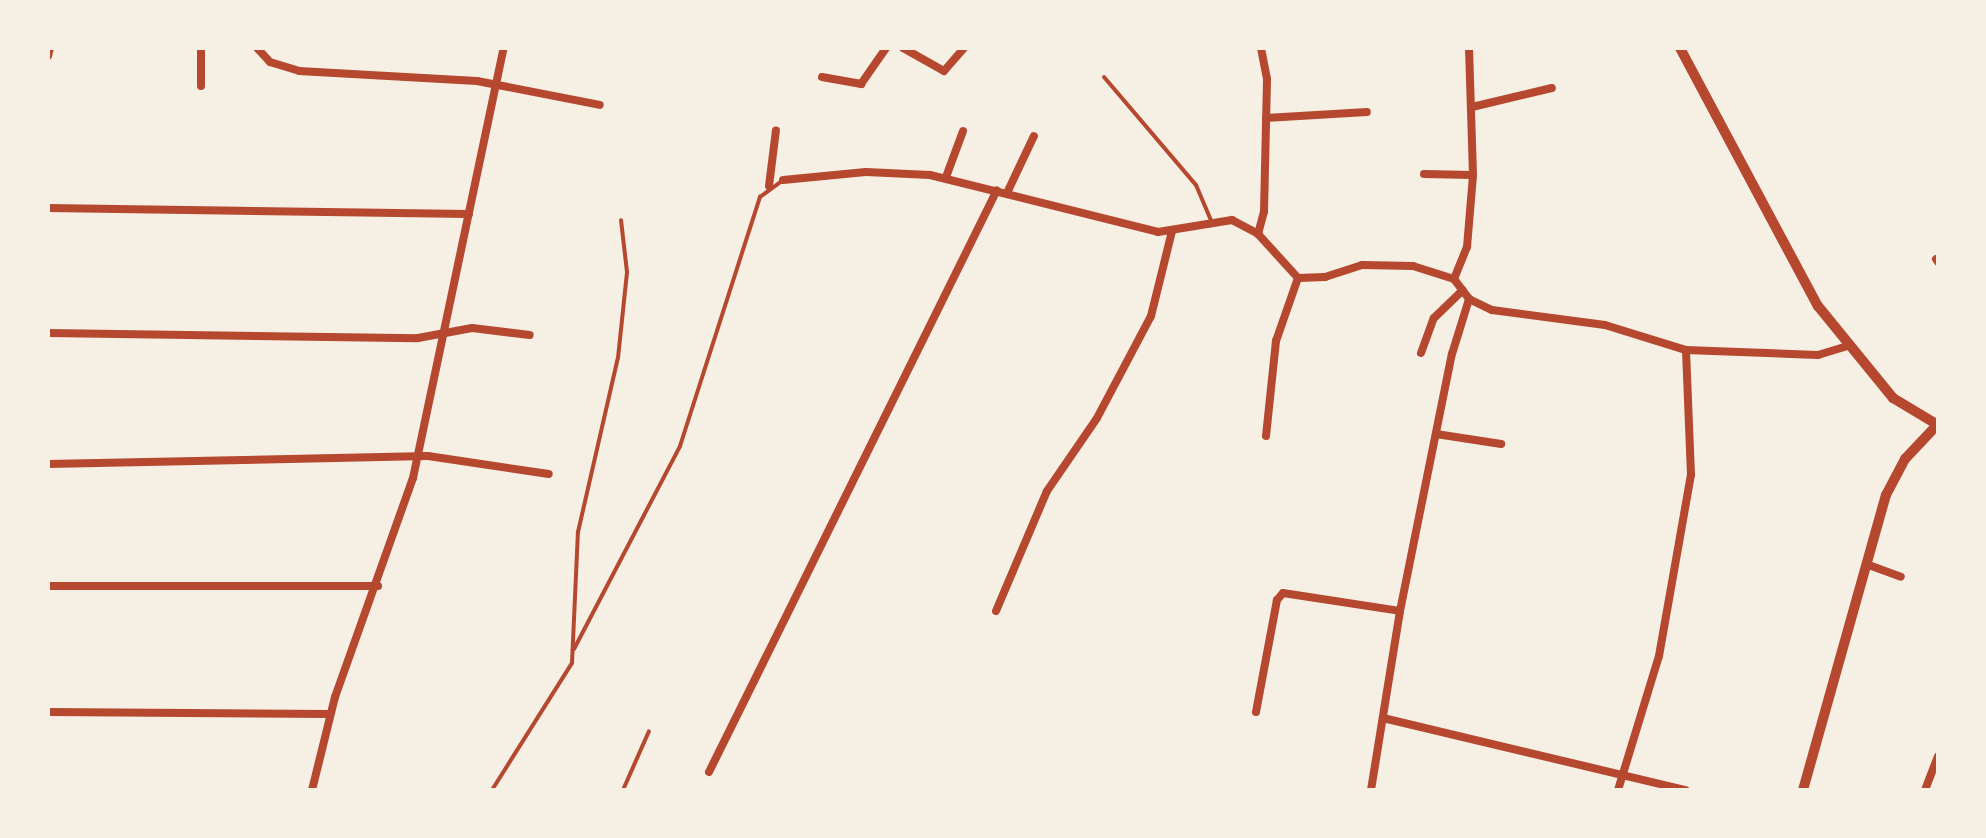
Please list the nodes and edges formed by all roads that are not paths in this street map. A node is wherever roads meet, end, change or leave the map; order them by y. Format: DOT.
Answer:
graph roads {
  1 [pos="50,48"];
  2 [pos="201,48"];
  3 [pos="257,48"];
  4 [pos="504,48"];
  5 [pos="886,48"];
  6 [pos="903,48"];
  7 [pos="964,48"];
  8 [pos="1261,48"];
  9 [pos="1469,48"];
  10 [pos="1680,48"];
  11 [pos="48,56"];
  12 [pos="822,77"];
  13 [pos="1104,77"];
  14 [pos="497,84"];
  15 [pos="201,86"];
  16 [pos="1552,88"];
  17 [pos="600,105"];
  18 [pos="1472,107"];
  19 [pos="1367,112"];
  20 [pos="1266,118"];
  21 [pos="776,130"];
  22 [pos="963,131"];
  23 [pos="1034,136"];
  24 [pos="1424,174"];
  25 [pos="1473,175"];
  26 [pos="946,177"];
  27 [pos="783,180"];
  28 [pos="769,186"];
  29 [pos="997,190"];
  30 [pos="1007,193"];
  31 [pos="48,208"];
  32 [pos="469,214"];
  33 [pos="621,220"];
  34 [pos="1211,220"];
  35 [pos="1172,231"];
  36 [pos="1258,234"];
  37 [pos="1298,278"];
  38 [pos="1454,279"];
  39 [pos="1463,290"];
  40 [pos="1469,299"];
  41 [pos="48,333"];
  42 [pos="445,334"];
  43 [pos="530,335"];
  44 [pos="1847,346"];
  45 [pos="1686,350"];
  46 [pos="1421,353"];
  47 [pos="1938,425"];
  48 [pos="1436,434"];
  49 [pos="1266,436"];
  50 [pos="1501,444"];
  51 [pos="417,457"];
  52 [pos="48,464"];
  53 [pos="549,474"];
  54 [pos="1866,564"];
  55 [pos="1901,577"];
  56 [pos="48,586"];
  57 [pos="378,586"];
  58 [pos="996,611"];
  59 [pos="1400,611"];
  60 [pos="574,649"];
  61 [pos="48,712"];
  62 [pos="1256,712"];
  63 [pos="330,714"];
  64 [pos="1383,718"];
  65 [pos="649,731"];
  66 [pos="1938,756"];
  67 [pos="709,772"];
  68 [pos="1624,773"];
  69 [pos="312,790"];
  70 [pos="492,790"];
  71 [pos="623,790"];
  72 [pos="1371,790"];
  73 [pos="1618,790"];
  74 [pos="1686,790"];
  75 [pos="1803,790"];
  76 [pos="1925,790"];
  1 -- 11 [label="street"];
  2 -- 15 [label="street"];
  3 -- 14 [label="street"];
  4 -- 14 [label="street"];
  5 -- 12 [label="street"];
  6 -- 7 [label="street"];
  8 -- 20 [label="street"];
  9 -- 18 [label="street"];
  10 -- 44 [label="street"];
  13 -- 34 [label="lane"];
  14 -- 17 [label="street"];
  14 -- 32 [label="street"];
  16 -- 18 [label="street"];
  18 -- 25 [label="street"];
  19 -- 20 [label="street"];
  20 -- 36 [label="street"];
  21 -- 28 [label="street"];
  22 -- 26 [label="street"];
  23 -- 30 [label="street"];
  24 -- 25 [label="street"];
  25 -- 38 [label="street"];
  26 -- 27 [label="street"];
  26 -- 29 [label="street"];
  27 -- 28 [label="lane"];
  28 -- 60 [label="lane"];
  29 -- 30 [label="street"];
  29 -- 67 [label="street"];
  30 -- 35 [label="street"];
  31 -- 32 [label="street"];
  32 -- 42 [label="street"];
  33 -- 60 [label="lane"];
  34 -- 35 [label="street"];
  34 -- 36 [label="street"];
  35 -- 58 [label="street"];
  36 -- 37 [label="street"];
  37 -- 38 [label="street"];
  37 -- 49 [label="street"];
  38 -- 39 [label="street"];
  39 -- 40 [label="street"];
  39 -- 46 [label="street"];
  40 -- 45 [label="street"];
  40 -- 48 [label="street"];
  41 -- 42 [label="street"];
  42 -- 43 [label="street"];
  42 -- 51 [label="street"];
  44 -- 45 [label="street"];
  44 -- 47 [label="street"];
  45 -- 68 [label="street"];
  47 -- 54 [label="street"];
  48 -- 50 [label="street"];
  48 -- 59 [label="street"];
  51 -- 52 [label="street"];
  51 -- 53 [label="street"];
  51 -- 57 [label="street"];
  54 -- 55 [label="street"];
  54 -- 75 [label="street"];
  56 -- 57 [label="street"];
  57 -- 63 [label="street"];
  59 -- 62 [label="street"];
  59 -- 64 [label="street"];
  60 -- 70 [label="lane"];
  61 -- 63 [label="street"];
  63 -- 69 [label="street"];
  64 -- 68 [label="street"];
  64 -- 72 [label="street"];
  65 -- 71 [label="lane"];
  66 -- 76 [label="street"];
  68 -- 73 [label="street"];
  68 -- 74 [label="street"];
}
